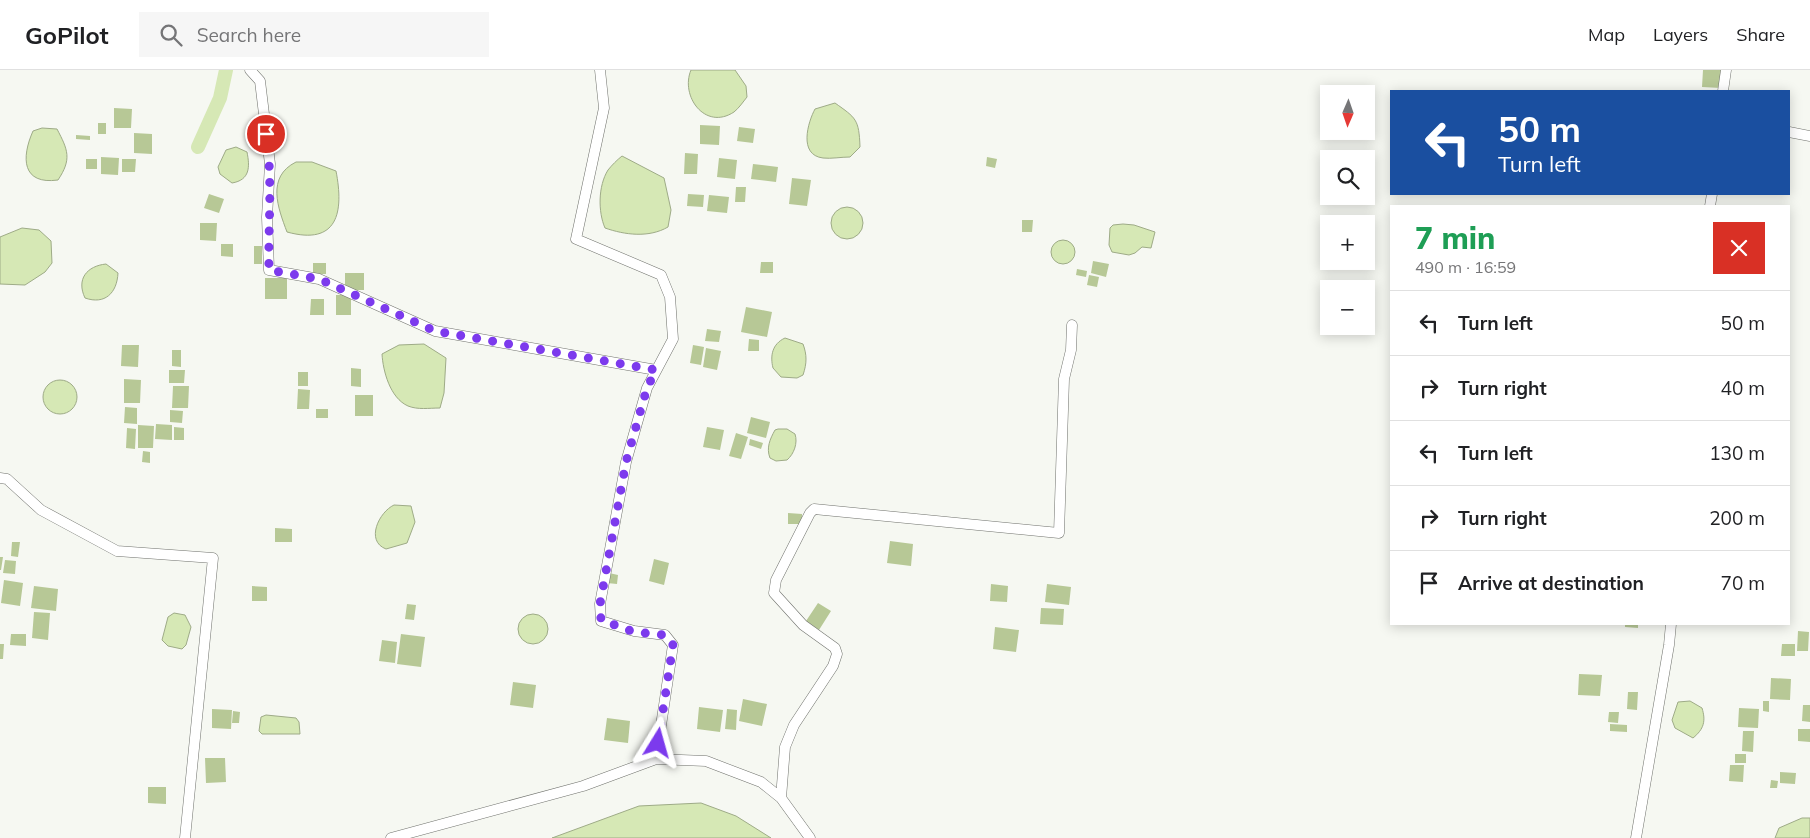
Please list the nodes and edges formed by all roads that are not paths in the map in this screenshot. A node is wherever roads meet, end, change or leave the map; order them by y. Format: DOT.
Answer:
graph roads {
  1 [pos="250,70"];
  2 [pos="600,70"];
  3 [pos="1726,70"];
  4 [pos="1723,90"];
  5 [pos="1790,132"];
  6 [pos="1810,136"];
  7 [pos="1072,325"];
  8 [pos="656,370"];
  9 [pos="0,478"];
  10 [pos="1670,625"];
  11 [pos="656,759"];
  12 [pos="781,798"];
  13 [pos="184,838"];
  14 [pos="391,838"];
  15 [pos="810,838"];
  16 [pos="1636,838"];
  1 -- 8 [label="street"];
  2 -- 8 [label="street"];
  3 -- 4 [label="street"];
  5 -- 6 [label="street"];
  7 -- 12 [label="street"];
  8 -- 11 [label="street"];
  9 -- 13 [label="street"];
  10 -- 16 [label="street"];
  11 -- 12 [label="street"];
  11 -- 14 [label="street"];
  12 -- 15 [label="street"];
}
